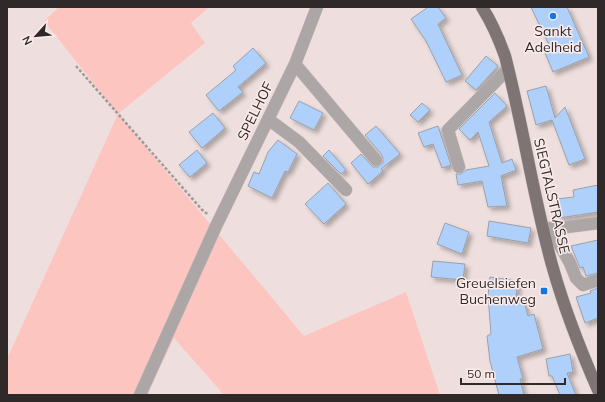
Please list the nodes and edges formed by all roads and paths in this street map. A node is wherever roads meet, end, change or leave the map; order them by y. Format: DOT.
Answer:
graph roads {
  1 [pos="317,7"];
  2 [pos="482,7"];
  3 [pos="295,64"];
  4 [pos="76,66"];
  5 [pos="508,69"];
  6 [pos="268,119"];
  7 [pos="376,160"];
  8 [pos="459,167"];
  9 [pos="346,190"];
  10 [pos="218,222"];
  11 [pos="598,223"];
  12 [pos="546,229"];
  13 [pos="598,280"];
  14 [pos="598,390"];
  15 [pos="140,395"];
  1 -- 3 [label="street, SPELHOF"];
  2 -- 5 [label="main road, SIEGTALSTRASSE"];
  3 -- 6 [label="street, SPELHOF"];
  3 -- 7 [label="street"];
  4 -- 10 [label="path"];
  5 -- 8 [label="street"];
  5 -- 12 [label="main road, SIEGTALSTRASSE"];
  6 -- 9 [label="street"];
  6 -- 10 [label="street, SPELHOF"];
  10 -- 15 [label="street, SPELHOF"];
  11 -- 12 [label="street"];
  12 -- 13 [label="street"];
  12 -- 14 [label="main road, SIEGTALSTRASSE"];
}
